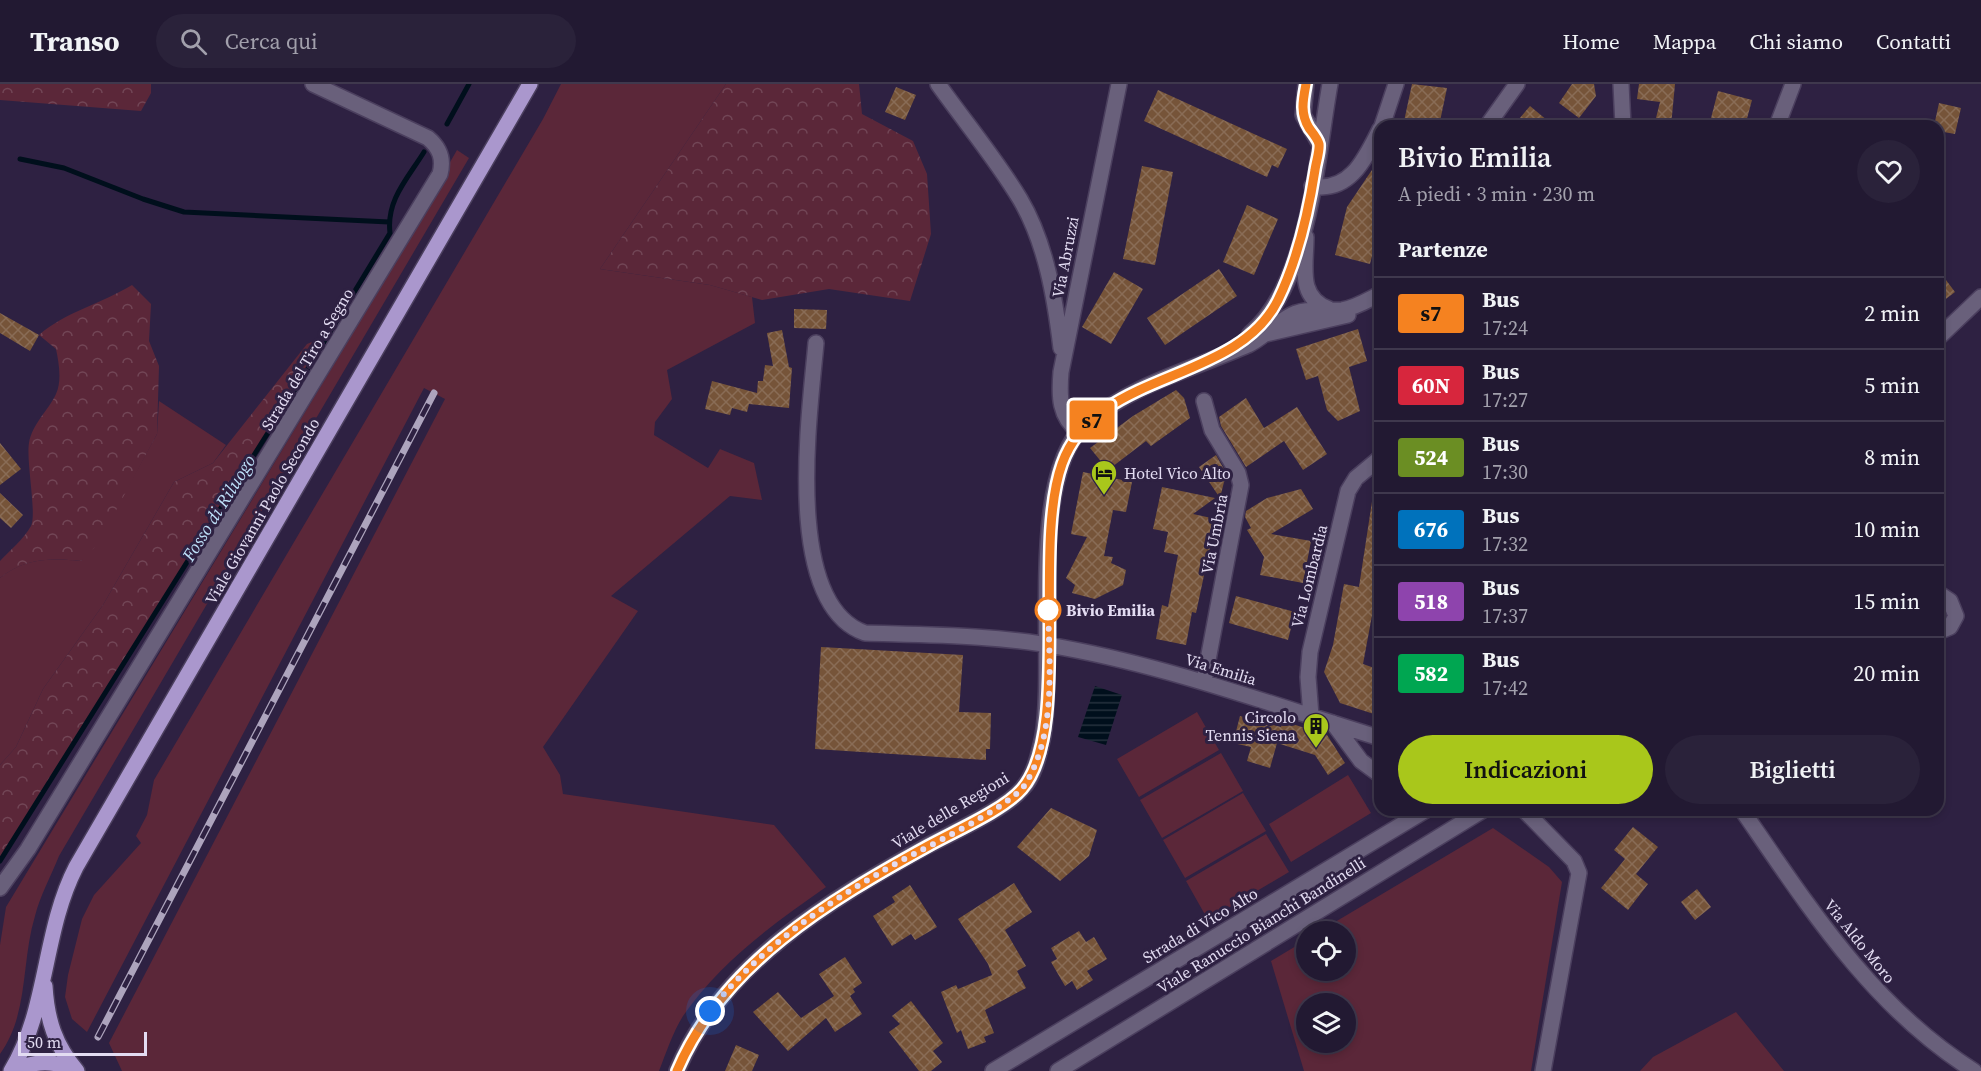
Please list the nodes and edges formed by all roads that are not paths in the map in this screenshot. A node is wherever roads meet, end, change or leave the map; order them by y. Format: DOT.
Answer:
graph roads {
  1 [pos="313,84"];
  2 [pos="530,84"];
  3 [pos="938,84"];
  4 [pos="1119,84"];
  5 [pos="1306,84"];
  6 [pos="1330,84"];
  7 [pos="1396,84"];
  8 [pos="1517,84"];
  9 [pos="1621,84"];
  10 [pos="1793,84"];
  11 [pos="335,90"];
  12 [pos="1384,120"];
  13 [pos="1491,120"];
  14 [pos="1623,120"];
  15 [pos="1779,120"];
  16 [pos="1374,140"];
  17 [pos="1319,143"];
  18 [pos="1312,186"];
  19 [pos="1306,225"];
  20 [pos="1374,297"];
  21 [pos="1981,297"];
  22 [pos="1374,298"];
  23 [pos="1332,310"];
  24 [pos="1944,332"];
  25 [pos="1263,335"];
  26 [pos="816,343"];
  27 [pos="1223,353"];
  28 [pos="1063,360"];
  29 [pos="1204,401"];
  30 [pos="1078,432"];
  31 [pos="1374,464"];
  32 [pos="1944,598"];
  33 [pos="1944,630"];
  34 [pos="1048,645"];
  35 [pos="1204,681"];
  36 [pos="1311,716"];
  37 [pos="1333,723"];
  38 [pos="1374,736"];
  39 [pos="1374,771"];
  40 [pos="1416,816"];
  41 [pos="1473,816"];
  42 [pos="1530,816"];
  43 [pos="1746,816"];
  44 [pos="0,888"];
  45 [pos="45,964"];
  46 [pos="11,1071"];
  47 [pos="16,1071"];
  48 [pos="75,1071"];
  49 [pos="676,1071"];
  50 [pos="993,1071"];
  51 [pos="1058,1071"];
  52 [pos="1543,1071"];
  53 [pos="1974,1071"];
  1 -- 11 [label="street, Strada del Tiro a Segno"];
  2 -- 45 [label="main road, Viale Giovanni Paolo Secondo"];
  3 -- 28 [label="street"];
  4 -- 28 [label="street, Via Abruzzi"];
  5 -- 17 [label="street"];
  6 -- 17 [label="street"];
  7 -- 12 [label="street"];
  8 -- 13 [label="street"];
  9 -- 14 [label="street"];
  10 -- 15 [label="street"];
  11 -- 44 [label="street, Strada del Tiro a Segno"];
  16 -- 18 [label="street"];
  17 -- 18 [label="street"];
  18 -- 19 [label="street"];
  19 -- 23 [label="street"];
  19 -- 27 [label="street"];
  20 -- 23 [label="street, Viale delle Regioni"];
  21 -- 24 [label="street"];
  22 -- 25 [label="street"];
  23 -- 25 [label="street, Viale delle Regioni"];
  25 -- 27 [label="street, Viale delle Regioni"];
  26 -- 34 [label="street, Via Emilia"];
  27 -- 30 [label="street, Viale delle Regioni"];
  28 -- 30 [label="street, Via Abruzzi"];
  29 -- 35 [label="street, Via Umbria"];
  30 -- 34 [label="street, Viale delle Regioni"];
  31 -- 36 [label="street, Via Lombardia"];
  32 -- 33 [label="street"];
  34 -- 35 [label="street, Via Emilia"];
  34 -- 49 [label="street, Viale delle Regioni"];
  35 -- 36 [label="street, Via Emilia"];
  36 -- 37 [label="street, Via Emilia"];
  37 -- 38 [label="street, Via Emilia"];
  37 -- 39 [label="street"];
  40 -- 50 [label="street, Strada di Vico Alto"];
  41 -- 51 [label="street, Viale Ranuccio Bianchi Bandinelli"];
  42 -- 52 [label="street"];
  43 -- 53 [label="street, Via Aldo Moro"];
  45 -- 46 [label="main road, Viale Giovanni Paolo Secondo"];
  45 -- 48 [label="main road, Viale Giovanni Paolo Secondo"];
  47 -- 48 [label="main road, Viale Giovanni Paolo Secondo"];
}
